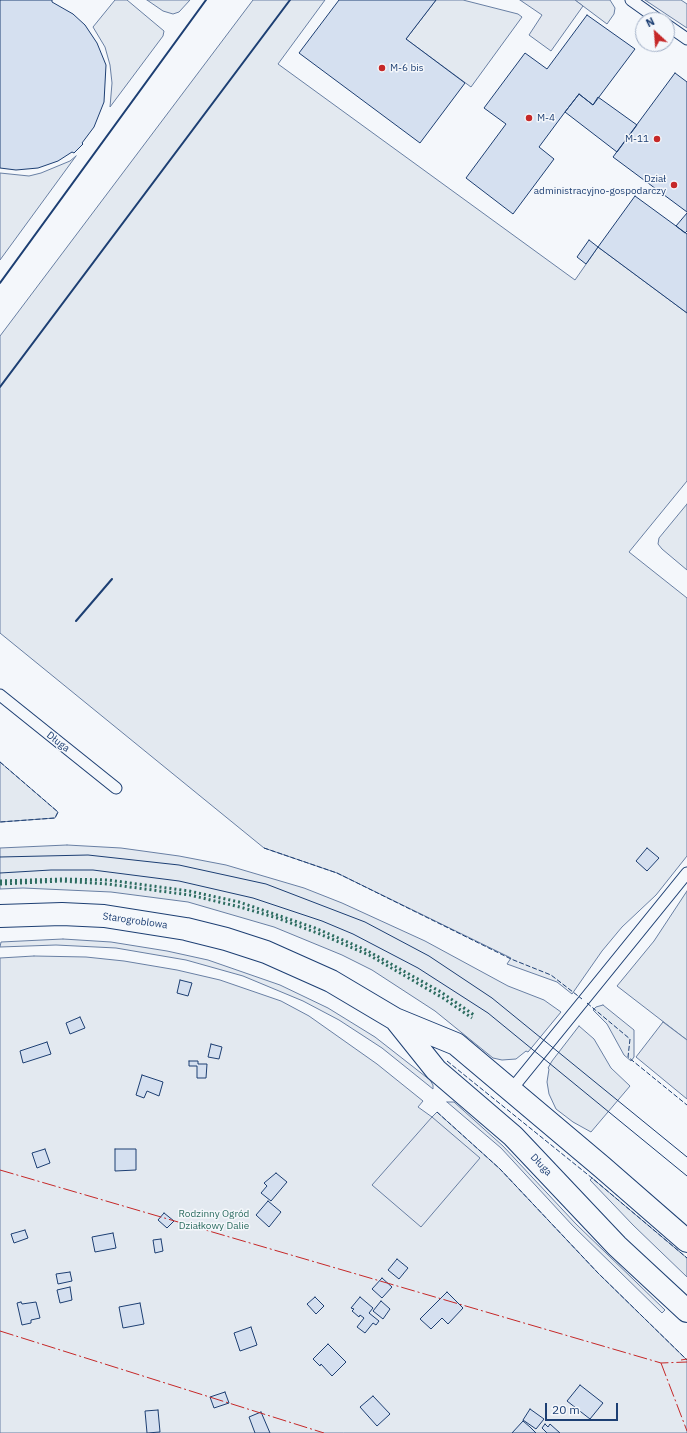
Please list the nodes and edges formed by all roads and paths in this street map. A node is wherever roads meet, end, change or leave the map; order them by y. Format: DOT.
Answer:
graph roads {
  1 [pos="631,0"];
  2 [pos="648,12"];
  3 [pos="675,31"];
  4 [pos="687,39"];
  5 [pos="0,695"];
  6 [pos="116,788"];
  7 [pos="687,873"];
  8 [pos="0,916"];
  9 [pos="266,952"];
  10 [pos="395,1019"];
  11 [pos="511,1090"];
  12 [pos="687,1242"];
  13 [pos="687,1311"];
  1 -- 2 [label="lane"];
  3 -- 4 [label="lane"];
  5 -- 6 [label="lane, Długa"];
  7 -- 11 [label="lane"];
  8 -- 9 [label="street, Starogroblowa"];
  9 -- 10 [label="street, Długa"];
  10 -- 11 [label="street, Długa"];
  10 -- 13 [label="street, Długa"];
  11 -- 12 [label="street, Długa"];
}
